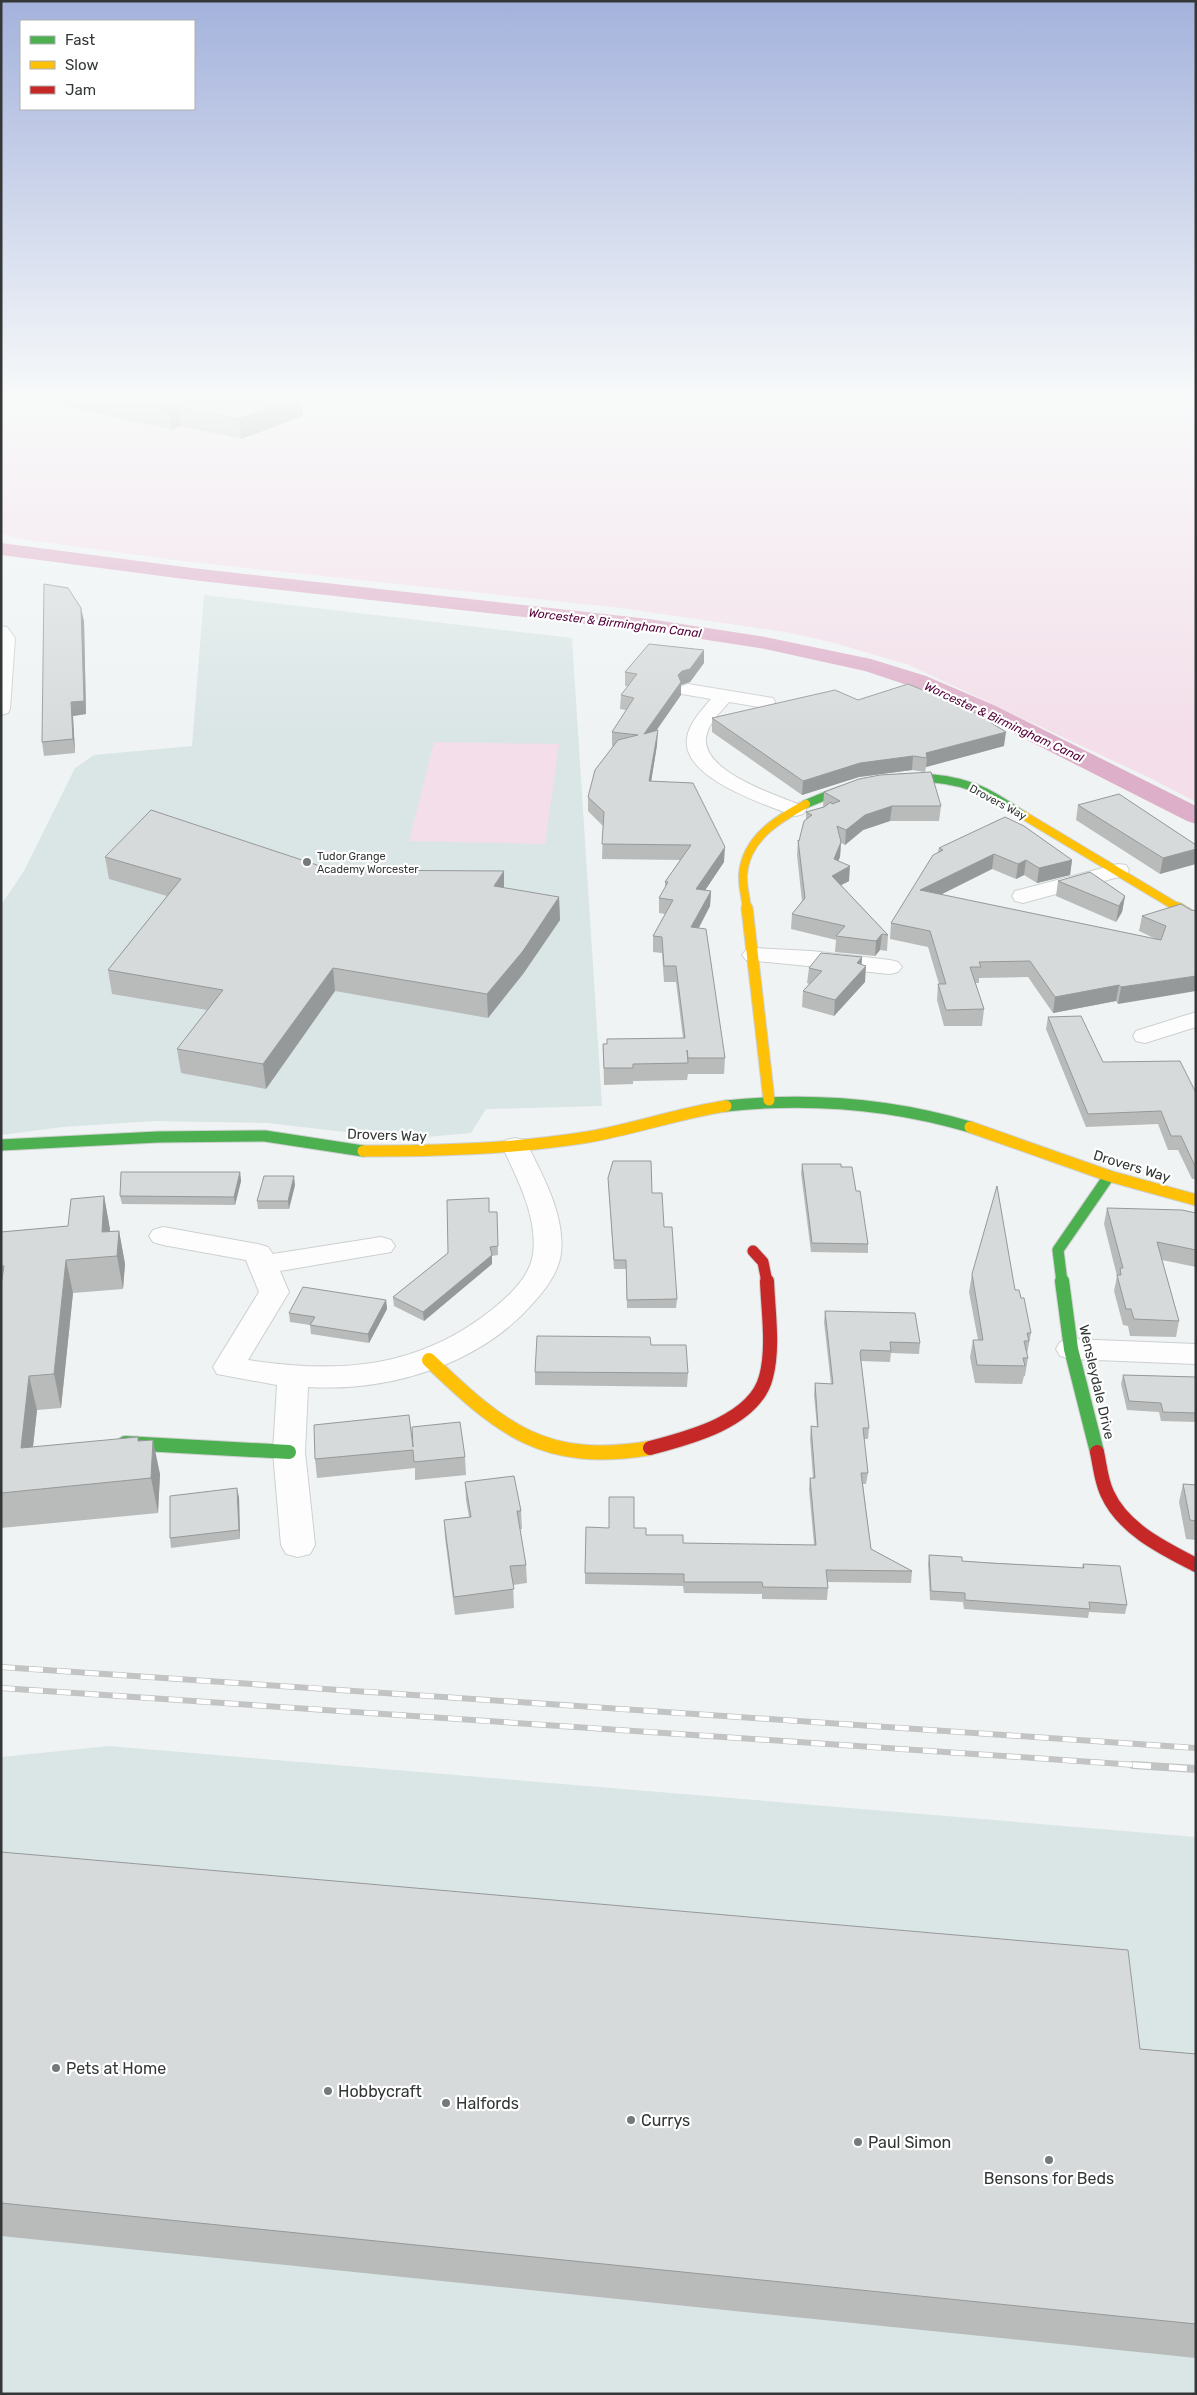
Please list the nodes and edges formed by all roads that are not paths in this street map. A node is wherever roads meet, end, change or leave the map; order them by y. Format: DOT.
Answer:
graph roads {
  1 [pos="1,630"];
  2 [pos="688,690"];
  3 [pos="723,697"];
  4 [pos="766,702"];
  5 [pos="1,708"];
  6 [pos="796,810"];
  7 [pos="1118,870"];
  8 [pos="1023,896"];
  9 [pos="1196,919"];
  10 [pos="754,955"];
  11 [pos="890,967"];
  12 [pos="1196,1019"];
  13 [pos="1146,1036"];
  14 [pos="769,1100"];
  15 [pos="1,1145"];
  16 [pos="515,1146"];
  17 [pos="1110,1176"];
  18 [pos="1196,1200"];
  19 [pos="163,1236"];
  20 [pos="382,1246"];
  21 [pos="753,1251"];
  22 [pos="263,1265"];
  23 [pos="1072,1350"];
  24 [pos="1196,1354"];
  25 [pos="429,1360"];
  26 [pos="293,1376"];
  27 [pos="125,1443"];
  28 [pos="289,1452"];
  29 [pos="298,1546"];
  30 [pos="1196,1565"];
  1 -- 5 [label="street"];
  2 -- 3 [label="street"];
  3 -- 4 [label="street"];
  3 -- 6 [label="street"];
  6 -- 7 [label="street, Drovers Way"];
  6 -- 10 [label="street, Drovers Way"];
  7 -- 8 [label="street"];
  7 -- 9 [label="street, Drovers Way"];
  10 -- 11 [label="street"];
  10 -- 14 [label="street, Drovers Way"];
  12 -- 13 [label="street"];
  14 -- 16 [label="street, Drovers Way"];
  14 -- 17 [label="street, Drovers Way"];
  15 -- 16 [label="street, Drovers Way"];
  16 -- 25 [label="street"];
  17 -- 18 [label="street, Drovers Way"];
  17 -- 23 [label="street, Wensleydale Drive"];
  19 -- 22 [label="street"];
  20 -- 22 [label="street"];
  21 -- 25 [label="street"];
  22 -- 26 [label="street"];
  23 -- 24 [label="street"];
  23 -- 30 [label="street, Wensleydale Drive"];
  25 -- 26 [label="street"];
  26 -- 28 [label="street"];
  27 -- 28 [label="street"];
  28 -- 29 [label="street"];
}
